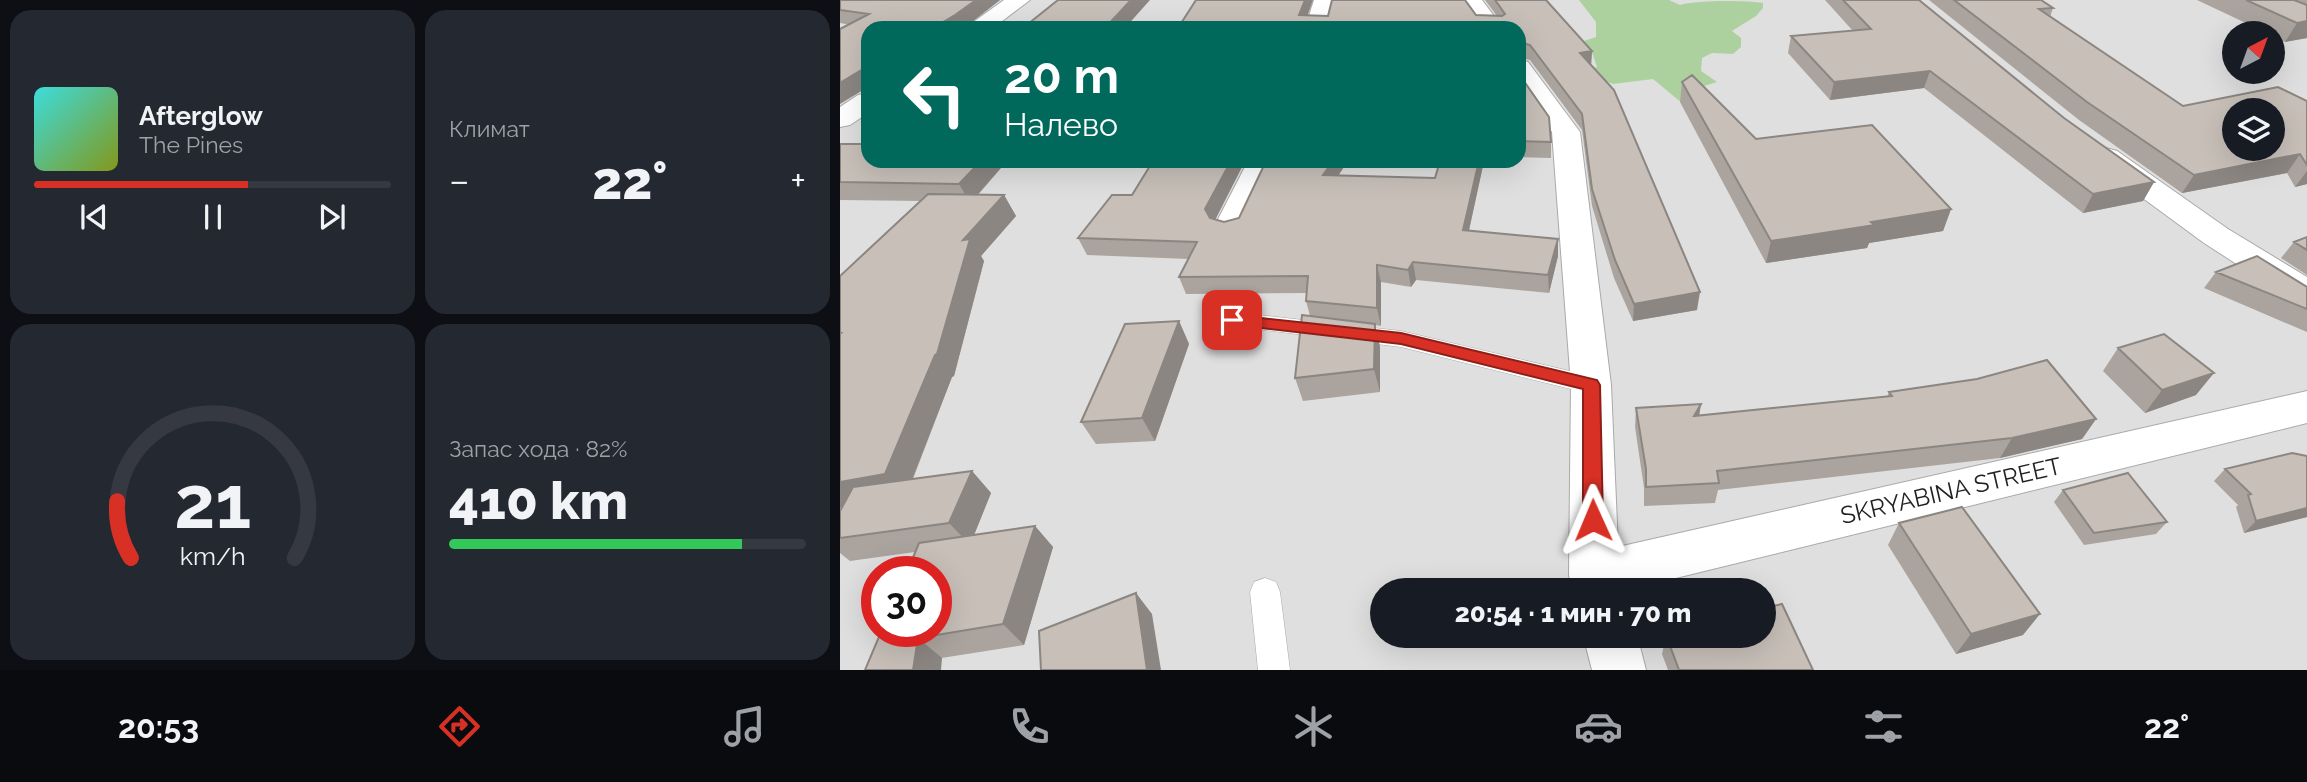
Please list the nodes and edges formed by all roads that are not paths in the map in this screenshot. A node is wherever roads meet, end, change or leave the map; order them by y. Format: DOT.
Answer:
graph roads {
  1 [pos="1019,0"];
  2 [pos="1389,0"];
  3 [pos="1471,0"];
  4 [pos="988,21"];
  5 [pos="1319,21"];
  6 [pos="1486,21"];
  7 [pos="1526,77"];
  8 [pos="861,106"];
  9 [pos="840,119"];
  10 [pos="2088,144"];
  11 [pos="1260,168"];
  12 [pos="1231,227"];
  13 [pos="2307,293"];
  14 [pos="1232,320"];
  15 [pos="1591,385"];
  16 [pos="2307,407"];
  17 [pos="1596,578"];
  18 [pos="1612,578"];
  19 [pos="1265,592"];
  20 [pos="1613,648"];
  21 [pos="1274,670"];
  22 [pos="1619,670"];
  1 -- 4 [label="street"];
  2 -- 5 [label="street"];
  3 -- 6 [label="street"];
  7 -- 15 [label="street"];
  8 -- 9 [label="street"];
  10 -- 13 [label="street"];
  11 -- 12 [label="street"];
  14 -- 15 [label="lane"];
  15 -- 17 [label="street"];
  16 -- 18 [label="street, SKRYABINA STREET"];
  19 -- 21 [label="lane"];
  20 -- 22 [label="street"];
}
